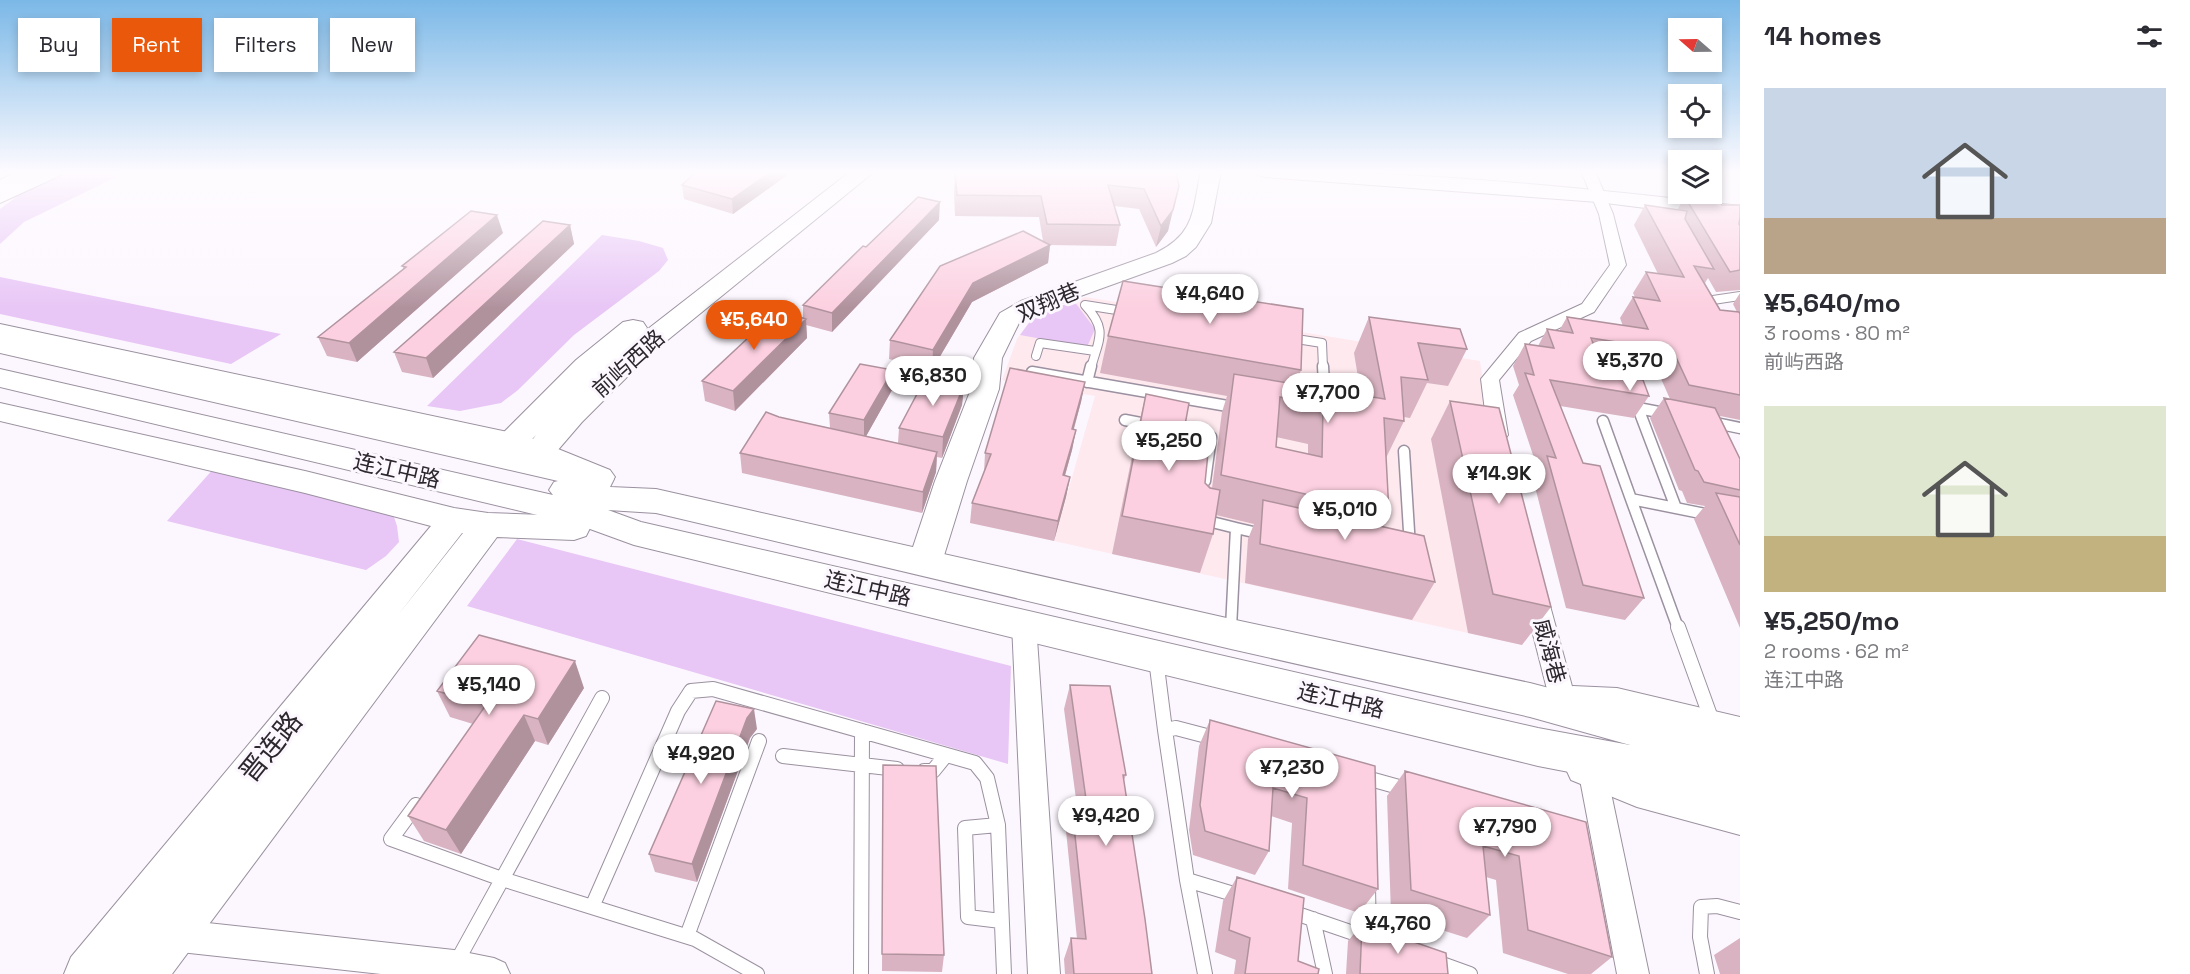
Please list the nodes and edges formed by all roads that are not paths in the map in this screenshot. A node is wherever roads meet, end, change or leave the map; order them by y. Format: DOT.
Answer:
graph roads {
  1 [pos="789,216"];
  2 [pos="803,216"];
  3 [pos="1201,216"];
  4 [pos="1607,216"];
  5 [pos="1708,290"];
  6 [pos="1740,296"];
  7 [pos="1713,300"];
  8 [pos="1718,310"];
  9 [pos="1140,314"];
  10 [pos="0,332"];
  11 [pos="1277,336"];
  12 [pos="0,345"];
  13 [pos="1095,351"];
  14 [pos="1036,356"];
  15 [pos="0,361"];
  16 [pos="1032,372"];
  17 [pos="0,378"];
  18 [pos="1088,382"];
  19 [pos="0,394"];
  20 [pos="1247,409"];
  21 [pos="1326,411"];
  22 [pos="0,412"];
  23 [pos="1683,417"];
  24 [pos="1695,419"];
  25 [pos="1125,420"];
  26 [pos="1603,421"];
  27 [pos="1740,428"];
  28 [pos="511,442"];
  29 [pos="540,451"];
  30 [pos="1404,452"];
  31 [pos="1500,457"];
  32 [pos="608,482"];
  33 [pos="1203,495"];
  34 [pos="1631,499"];
  35 [pos="656,501"];
  36 [pos="480,503"];
  37 [pos="1201,507"];
  38 [pos="1676,508"];
  39 [pos="1740,521"];
  40 [pos="1236,528"];
  41 [pos="634,533"];
  42 [pos="1271,536"];
  43 [pos="1411,557"];
  44 [pos="925,562"];
  45 [pos="1528,568"];
  46 [pos="1024,624"];
  47 [pos="1231,634"];
  48 [pos="1156,657"];
  49 [pos="602,698"];
  50 [pos="1547,700"];
  51 [pos="1165,730"];
  52 [pos="862,731"];
  53 [pos="759,741"];
  54 [pos="1232,742"];
  55 [pos="1538,747"];
  56 [pos="946,755"];
  57 [pos="783,756"];
  58 [pos="1734,765"];
  59 [pos="862,766"];
  60 [pos="1592,769"];
  61 [pos="1345,772"];
  62 [pos="1424,794"];
  63 [pos="423,795"];
  64 [pos="998,825"];
  65 [pos="1368,870"];
  66 [pos="502,879"];
  67 [pos="1187,880"];
  68 [pos="1250,899"];
  69 [pos="1271,906"];
  70 [pos="592,907"];
  71 [pos="1740,912"];
  72 [pos="1314,919"];
  73 [pos="1001,921"];
  74 [pos="171,935"];
  75 [pos="687,936"];
  76 [pos="1414,954"];
  77 [pos="454,966"];
  78 [pos="1463,973"];
  79 [pos="88,974"];
  80 [pos="142,974"];
  81 [pos="494,974"];
  82 [pos="757,974"];
  83 [pos="861,974"];
  84 [pos="1004,974"];
  85 [pos="1044,974"];
  86 [pos="1205,974"];
  87 [pos="1326,974"];
  88 [pos="1633,974"];
  89 [pos="1707,974"];
  1 -- 28 [label="main road, 前屿西路"];
  2 -- 29 [label="main road, 前屿西路"];
  3 -- 44 [label="main road, 双翔巷"];
  4 -- 31 [label="street"];
  5 -- 7 [label="lane"];
  6 -- 7 [label="lane"];
  7 -- 8 [label="lane"];
  9 -- 13 [label="lane"];
  10 -- 28 [label="main road"];
  11 -- 21 [label="lane"];
  12 -- 32 [label="main road"];
  13 -- 14 [label="lane"];
  13 -- 18 [label="lane"];
  15 -- 36 [label="main road, 连江中路"];
  16 -- 18 [label="lane"];
  17 -- 36 [label="main road, 连江中路"];
  18 -- 20 [label="lane"];
  19 -- 36 [label="main road"];
  22 -- 36 [label="main road"];
  23 -- 38 [label="lane"];
  24 -- 27 [label="lane"];
  25 -- 33 [label="lane"];
  26 -- 34 [label="lane"];
  28 -- 29 [label="main road"];
  29 -- 32 [label="main road"];
  30 -- 43 [label="lane"];
  32 -- 35 [label="main road"];
  34 -- 38 [label="lane"];
  34 -- 58 [label="lane"];
  35 -- 36 [label="main road, 连江中路"];
  35 -- 44 [label="main road, 连江中路"];
  36 -- 41 [label="main road"];
  36 -- 41 [label="main road, 连江中路"];
  36 -- 74 [label="main road, 晋连路"];
  36 -- 79 [label="main road, 晋连路"];
  37 -- 40 [label="lane"];
  38 -- 39 [label="lane"];
  40 -- 42 [label="lane"];
  40 -- 47 [label="lane"];
  41 -- 46 [label="main road, 连江中路"];
  44 -- 47 [label="main road, 连江中路"];
  45 -- 50 [label="street, 威海巷"];
  46 -- 48 [label="main road, 连江中路"];
  46 -- 85 [label="street"];
  47 -- 50 [label="main road, 连江中路"];
  48 -- 51 [label="lane"];
  48 -- 55 [label="main road, 连江中路"];
  49 -- 66 [label="lane"];
  50 -- 58 [label="main road"];
  51 -- 54 [label="lane"];
  51 -- 67 [label="lane"];
  52 -- 56 [label="lane"];
  52 -- 59 [label="lane"];
  52 -- 70 [label="lane"];
  53 -- 75 [label="lane"];
  55 -- 58 [label="main road, 连江中路"];
  55 -- 60 [label="main road"];
  56 -- 59 [label="lane"];
  56 -- 64 [label="lane"];
  57 -- 59 [label="lane"];
  58 -- 60 [label="main road"];
  59 -- 83 [label="lane"];
  60 -- 88 [label="street"];
  61 -- 62 [label="lane"];
  63 -- 66 [label="lane"];
  64 -- 73 [label="lane"];
  64 -- 73 [label="lane"];
  65 -- 72 [label="lane"];
  66 -- 70 [label="lane"];
  66 -- 77 [label="lane"];
  67 -- 68 [label="lane"];
  67 -- 86 [label="lane"];
  69 -- 72 [label="lane"];
  70 -- 75 [label="lane"];
  71 -- 89 [label="lane"];
  72 -- 87 [label="lane"];
  73 -- 84 [label="lane"];
  74 -- 77 [label="street"];
  74 -- 80 [label="main road, 晋连路"];
  75 -- 82 [label="lane"];
  76 -- 78 [label="lane"];
  77 -- 81 [label="street"];
}
